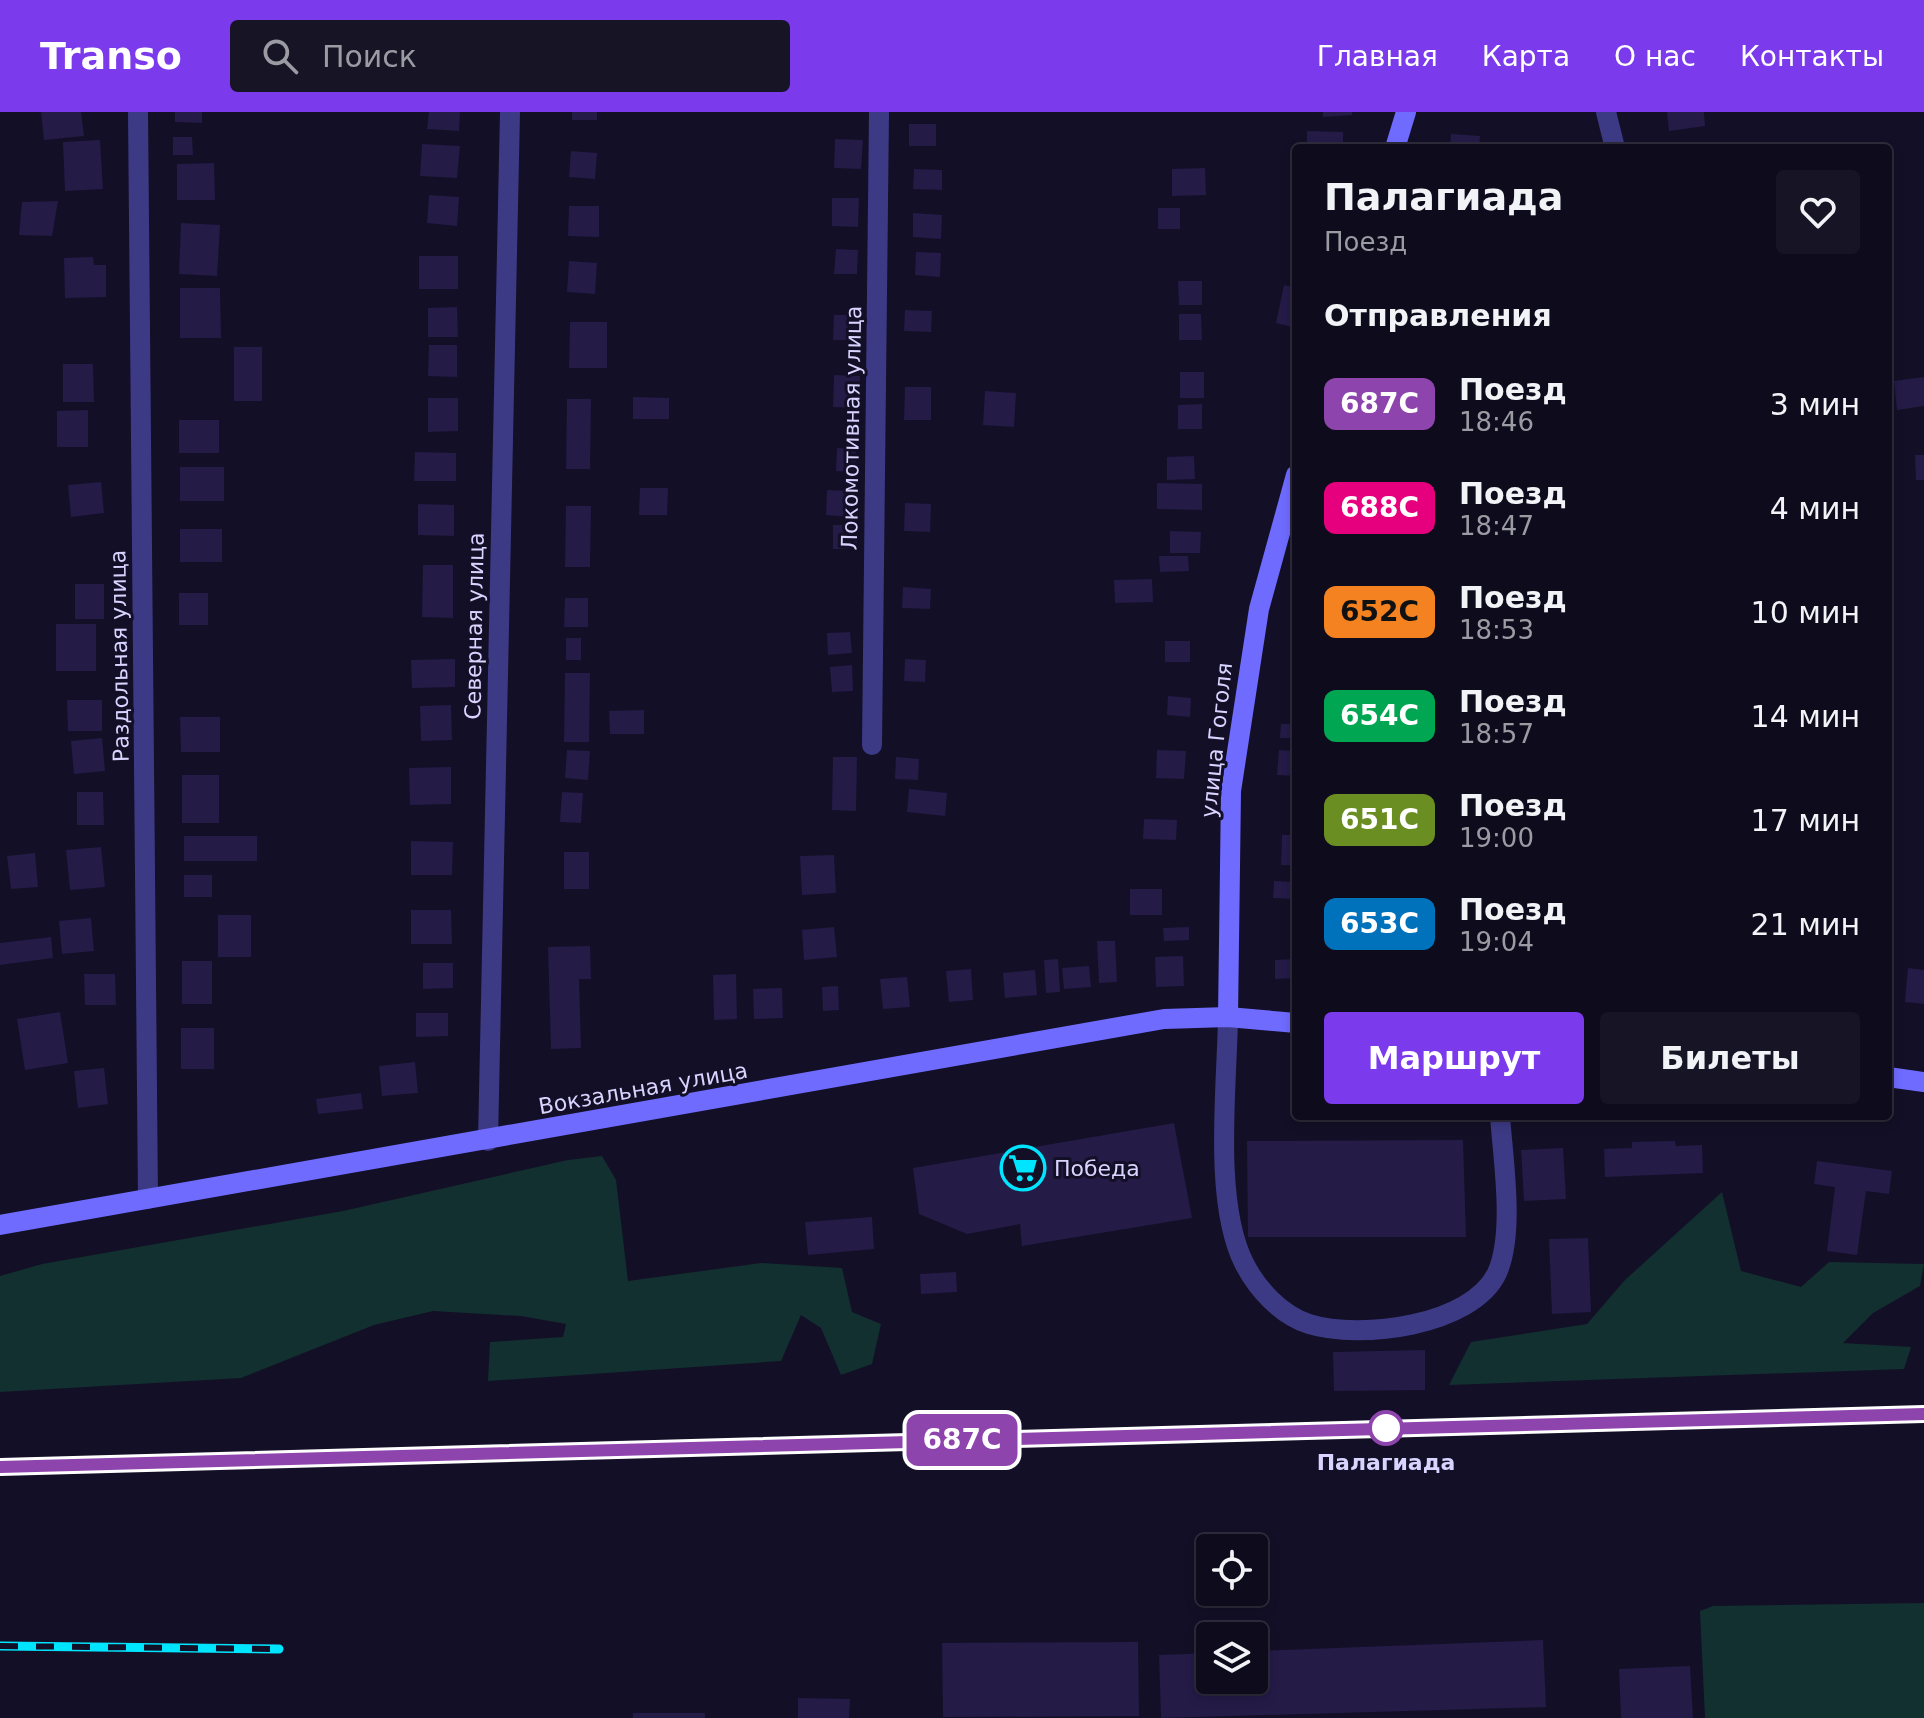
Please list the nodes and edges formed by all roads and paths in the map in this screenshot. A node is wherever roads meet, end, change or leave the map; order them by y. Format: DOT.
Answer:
graph roads {
  1 [pos="138,112"];
  2 [pos="510,112"];
  3 [pos="879,112"];
  4 [pos="1406,112"];
  5 [pos="1606,112"];
  6 [pos="1396,144"];
  7 [pos="1614,144"];
  8 [pos="1292,489"];
  9 [pos="872,745"];
  10 [pos="1228,1017"];
  11 [pos="1292,1023"];
  12 [pos="1892,1078"];
  13 [pos="1924,1082"];
  14 [pos="1500,1120"];
  15 [pos="488,1141"];
  16 [pos="148,1199"];
  17 [pos="0,1225"];
  1 -- 16 [label="street, Раздольная улица"];
  2 -- 15 [label="street, Северная улица"];
  3 -- 9 [label="street, Локомотивная улица"];
  4 -- 6 [label="main road"];
  5 -- 7 [label="street"];
  8 -- 10 [label="main road, улица Гоголя"];
  10 -- 11 [label="main road, Вокзальная улица"];
  10 -- 14 [label="street"];
  10 -- 15 [label="main road, Вокзальная улица"];
  12 -- 13 [label="main road"];
  15 -- 16 [label="main road, Вокзальная улица"];
  16 -- 17 [label="main road, Вокзальная улица"];
}
